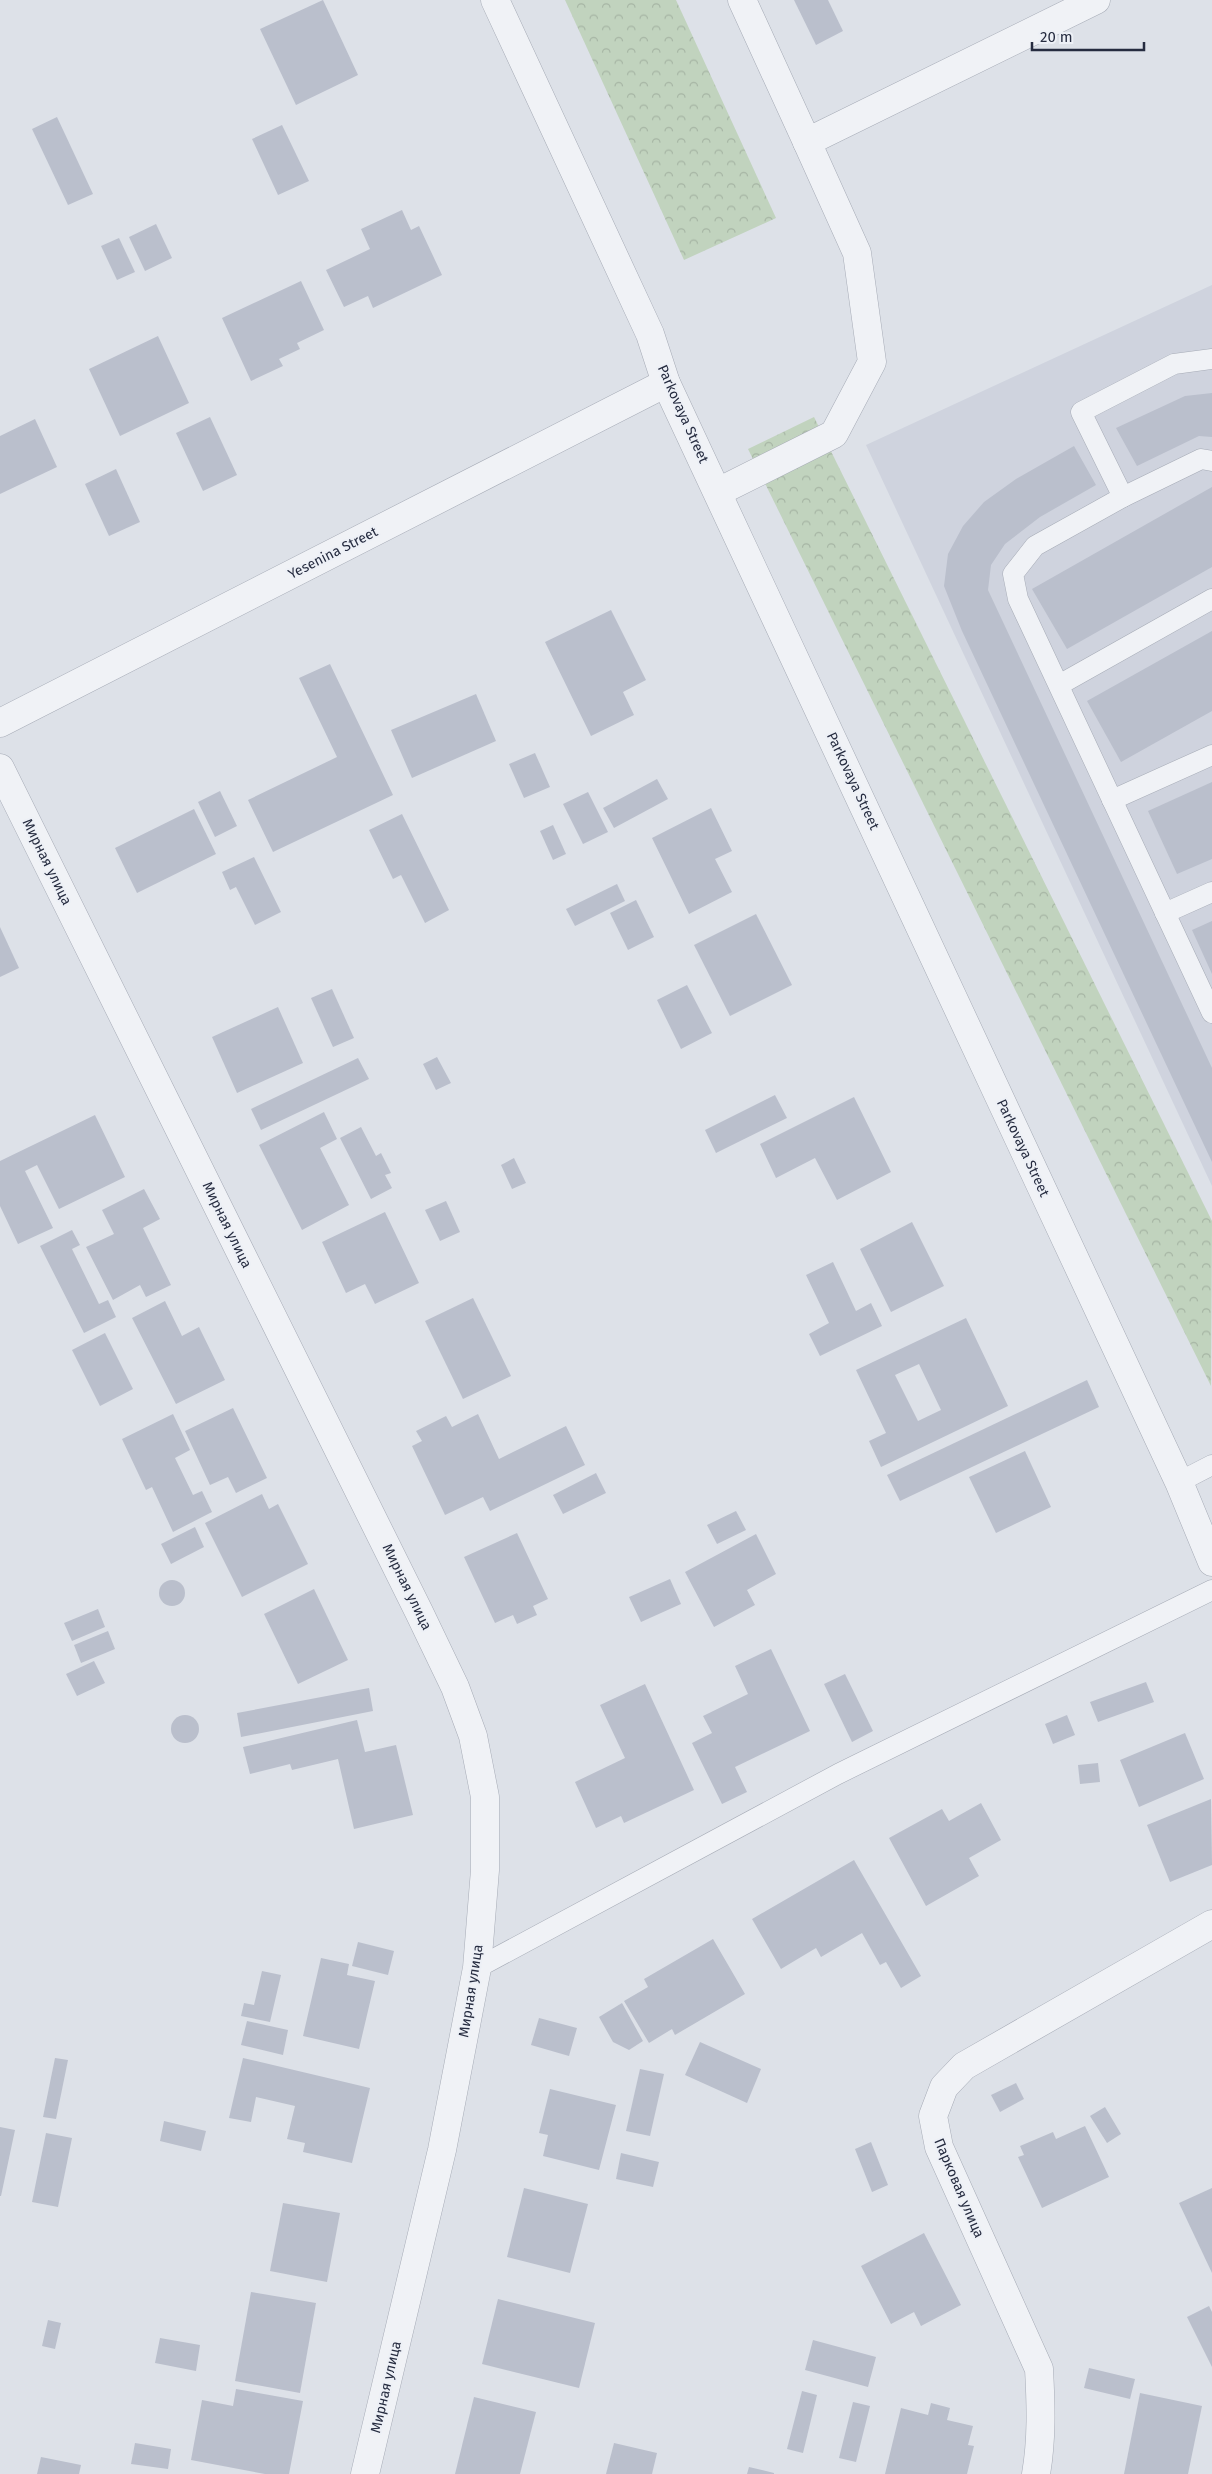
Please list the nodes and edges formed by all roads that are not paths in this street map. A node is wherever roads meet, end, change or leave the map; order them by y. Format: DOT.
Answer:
graph roads {
  1 [pos="495,0"];
  2 [pos="742,0"];
  3 [pos="1096,0"];
  4 [pos="807,142"];
  5 [pos="1212,359"];
  6 [pos="666,383"];
  7 [pos="1212,461"];
  8 [pos="718,492"];
  9 [pos="1123,497"];
  10 [pos="1212,598"];
  11 [pos="1058,685"];
  12 [pos="0,723"];
  13 [pos="1212,755"];
  14 [pos="0,768"];
  15 [pos="1112,800"];
  16 [pos="1212,892"];
  17 [pos="1165,913"];
  18 [pos="1212,1013"];
  19 [pos="1212,1465"];
  20 [pos="1179,1482"];
  21 [pos="1212,1562"];
  22 [pos="1212,1590"];
  23 [pos="1212,1924"];
  24 [pos="477,1968"];
  25 [pos="365,2474"];
  26 [pos="1036,2474"];
  1 -- 6 [label="street, Parkovaya Street"];
  2 -- 4 [label="street"];
  3 -- 4 [label="street"];
  4 -- 8 [label="street"];
  5 -- 9 [label="lane"];
  6 -- 8 [label="street, Parkovaya Street"];
  6 -- 12 [label="street, Yesenina Street"];
  7 -- 9 [label="lane"];
  8 -- 20 [label="street, Parkovaya Street"];
  9 -- 11 [label="lane"];
  10 -- 11 [label="lane"];
  11 -- 15 [label="lane"];
  13 -- 15 [label="lane"];
  14 -- 24 [label="street, Мирная улица"];
  15 -- 17 [label="lane"];
  16 -- 17 [label="lane"];
  17 -- 18 [label="lane"];
  19 -- 20 [label="lane"];
  20 -- 21 [label="street, Parkovaya Street"];
  22 -- 24 [label="lane"];
  23 -- 26 [label="street, Парковая улица"];
  24 -- 25 [label="street, Мирная улица"];
}
